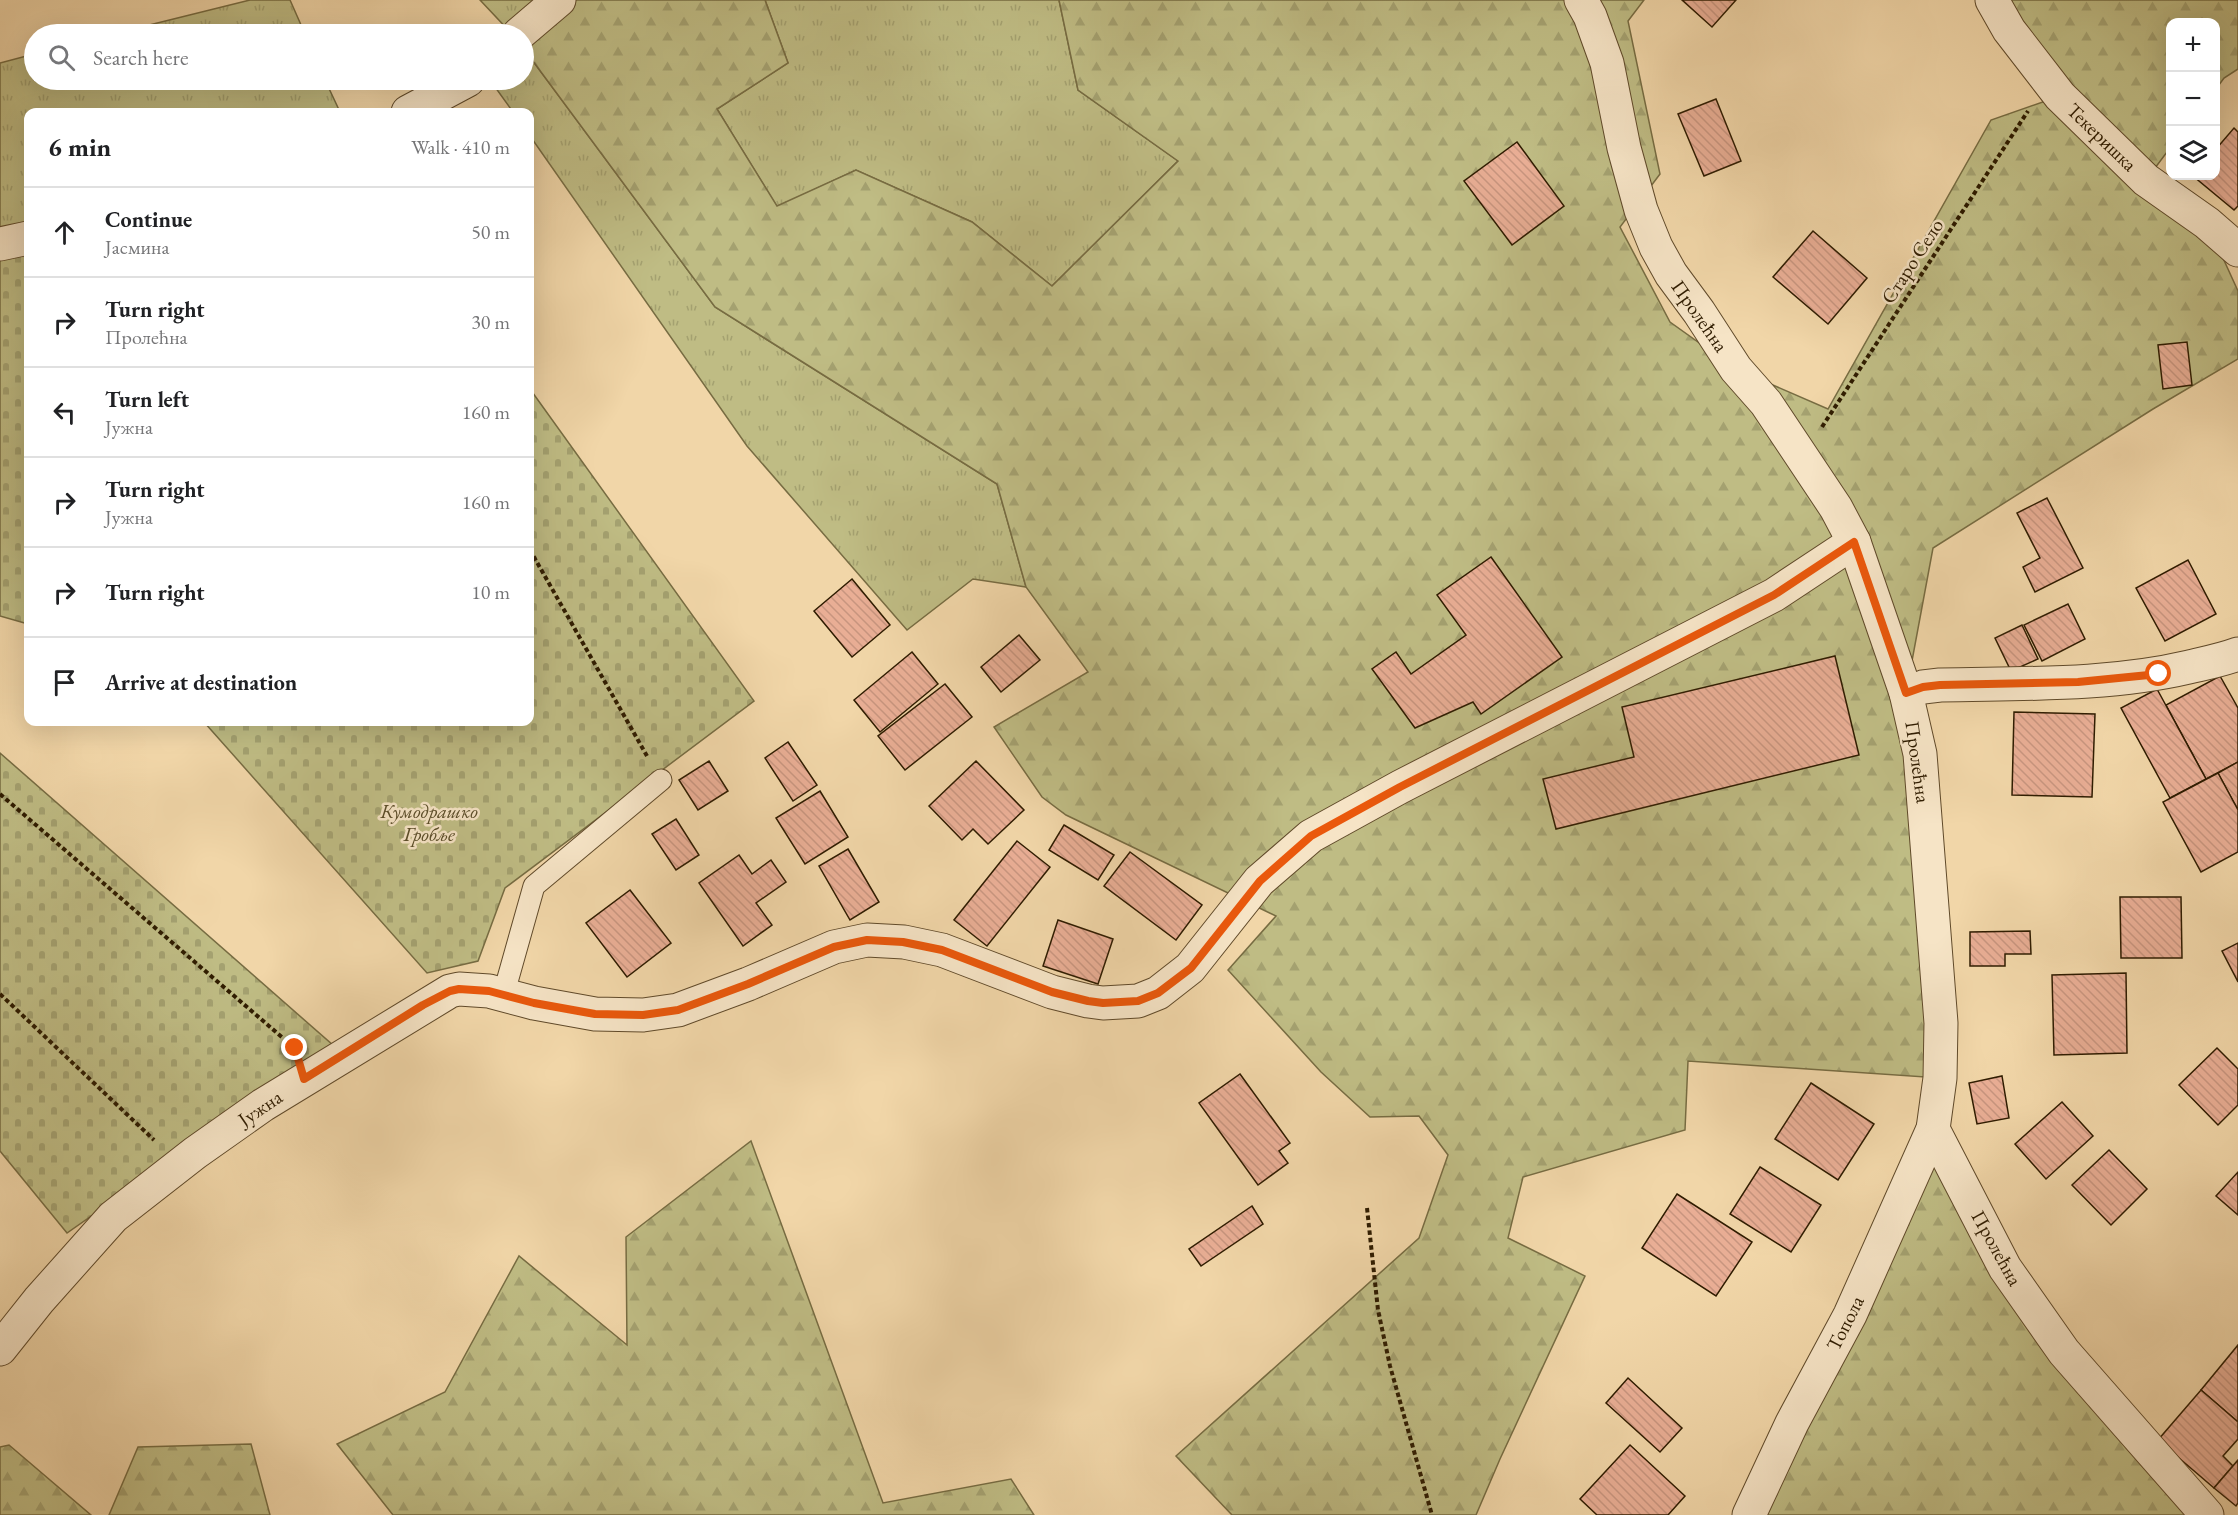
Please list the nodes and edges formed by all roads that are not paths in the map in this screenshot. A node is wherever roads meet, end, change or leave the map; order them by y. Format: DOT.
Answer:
graph roads {
  1 [pos="559,0"];
  2 [pos="1581,0"];
  3 [pos="1992,0"];
  4 [pos="531,24"];
  5 [pos="449,90"];
  6 [pos="416,108"];
  7 [pos="24,239"];
  8 [pos="0,244"];
  9 [pos="2238,250"];
  10 [pos="1854,542"];
  11 [pos="2238,654"];
  12 [pos="1906,693"];
  13 [pos="661,780"];
  14 [pos="503,996"];
  15 [pos="1934,1129"];
  16 [pos="0,1349"];
  17 [pos="1749,1515"];
  18 [pos="2207,1515"];
  1 -- 4 [label="street"];
  2 -- 10 [label="street, Пролећна"];
  3 -- 9 [label="street, Текеришка"];
  5 -- 6 [label="street"];
  7 -- 8 [label="street"];
  10 -- 12 [label="street, Пролећна"];
  10 -- 14 [label="street, Јужна"];
  11 -- 12 [label="street"];
  12 -- 15 [label="street, Пролећна"];
  13 -- 14 [label="lane"];
  14 -- 16 [label="street, Јужна"];
  15 -- 17 [label="street, Топола"];
  15 -- 18 [label="street, Пролећна"];
}
